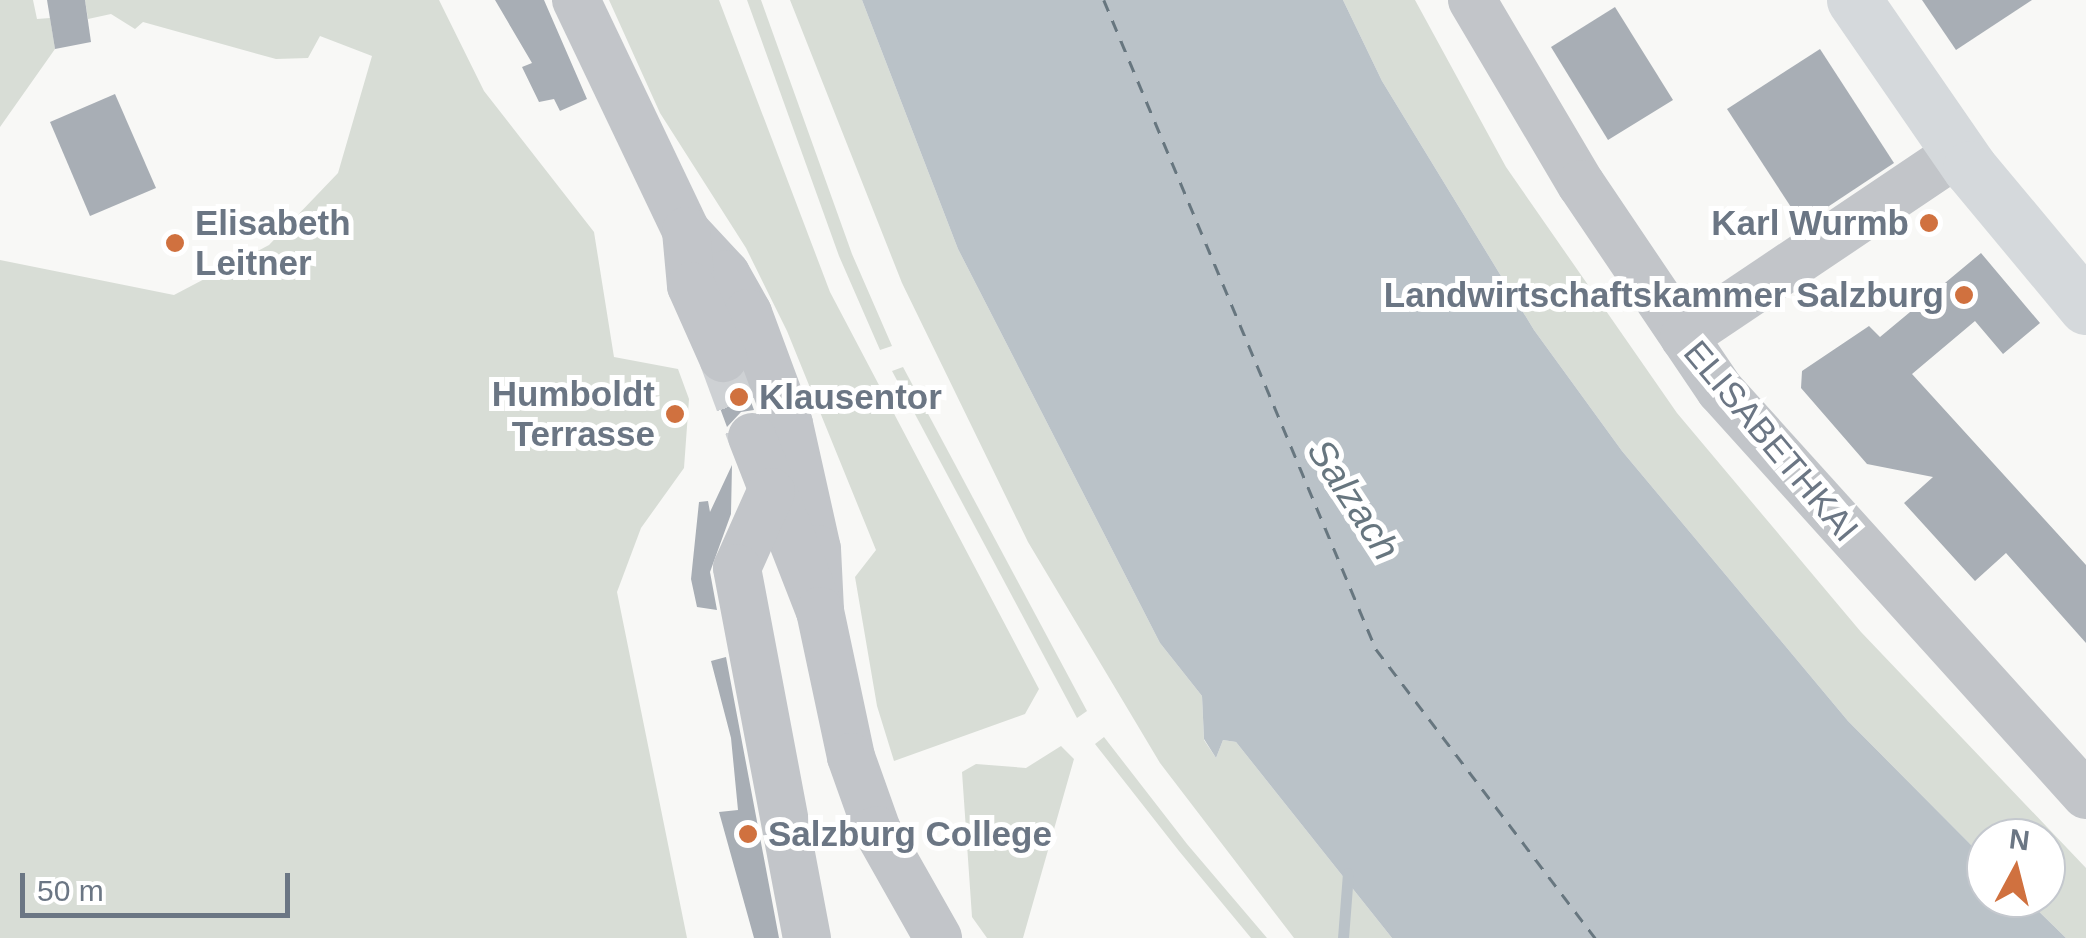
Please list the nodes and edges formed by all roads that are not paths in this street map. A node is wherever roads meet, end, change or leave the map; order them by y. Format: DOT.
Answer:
graph roads {
  1 [pos="576,0"];
  2 [pos="1472,0"];
  3 [pos="1854,0"];
  4 [pos="1958,153"];
  5 [pos="686,231"];
  6 [pos="2086,307"];
  7 [pos="1684,336"];
  8 [pos="723,358"];
  9 [pos="752,437"];
  10 [pos="771,492"];
  11 [pos="820,612"];
  12 [pos="2086,795"];
  13 [pos="806,938"];
  14 [pos="938,938"];
  1 -- 5 [label="street"];
  2 -- 7 [label="street, ELISABETHKAI"];
  3 -- 4 [label="main road"];
  4 -- 6 [label="main road"];
  4 -- 7 [label="street"];
  5 -- 8 [label="street"];
  5 -- 11 [label="street"];
  7 -- 12 [label="street, ELISABETHKAI"];
  9 -- 10 [label="street"];
  10 -- 11 [label="street"];
  10 -- 13 [label="street"];
  11 -- 14 [label="street"];
}
